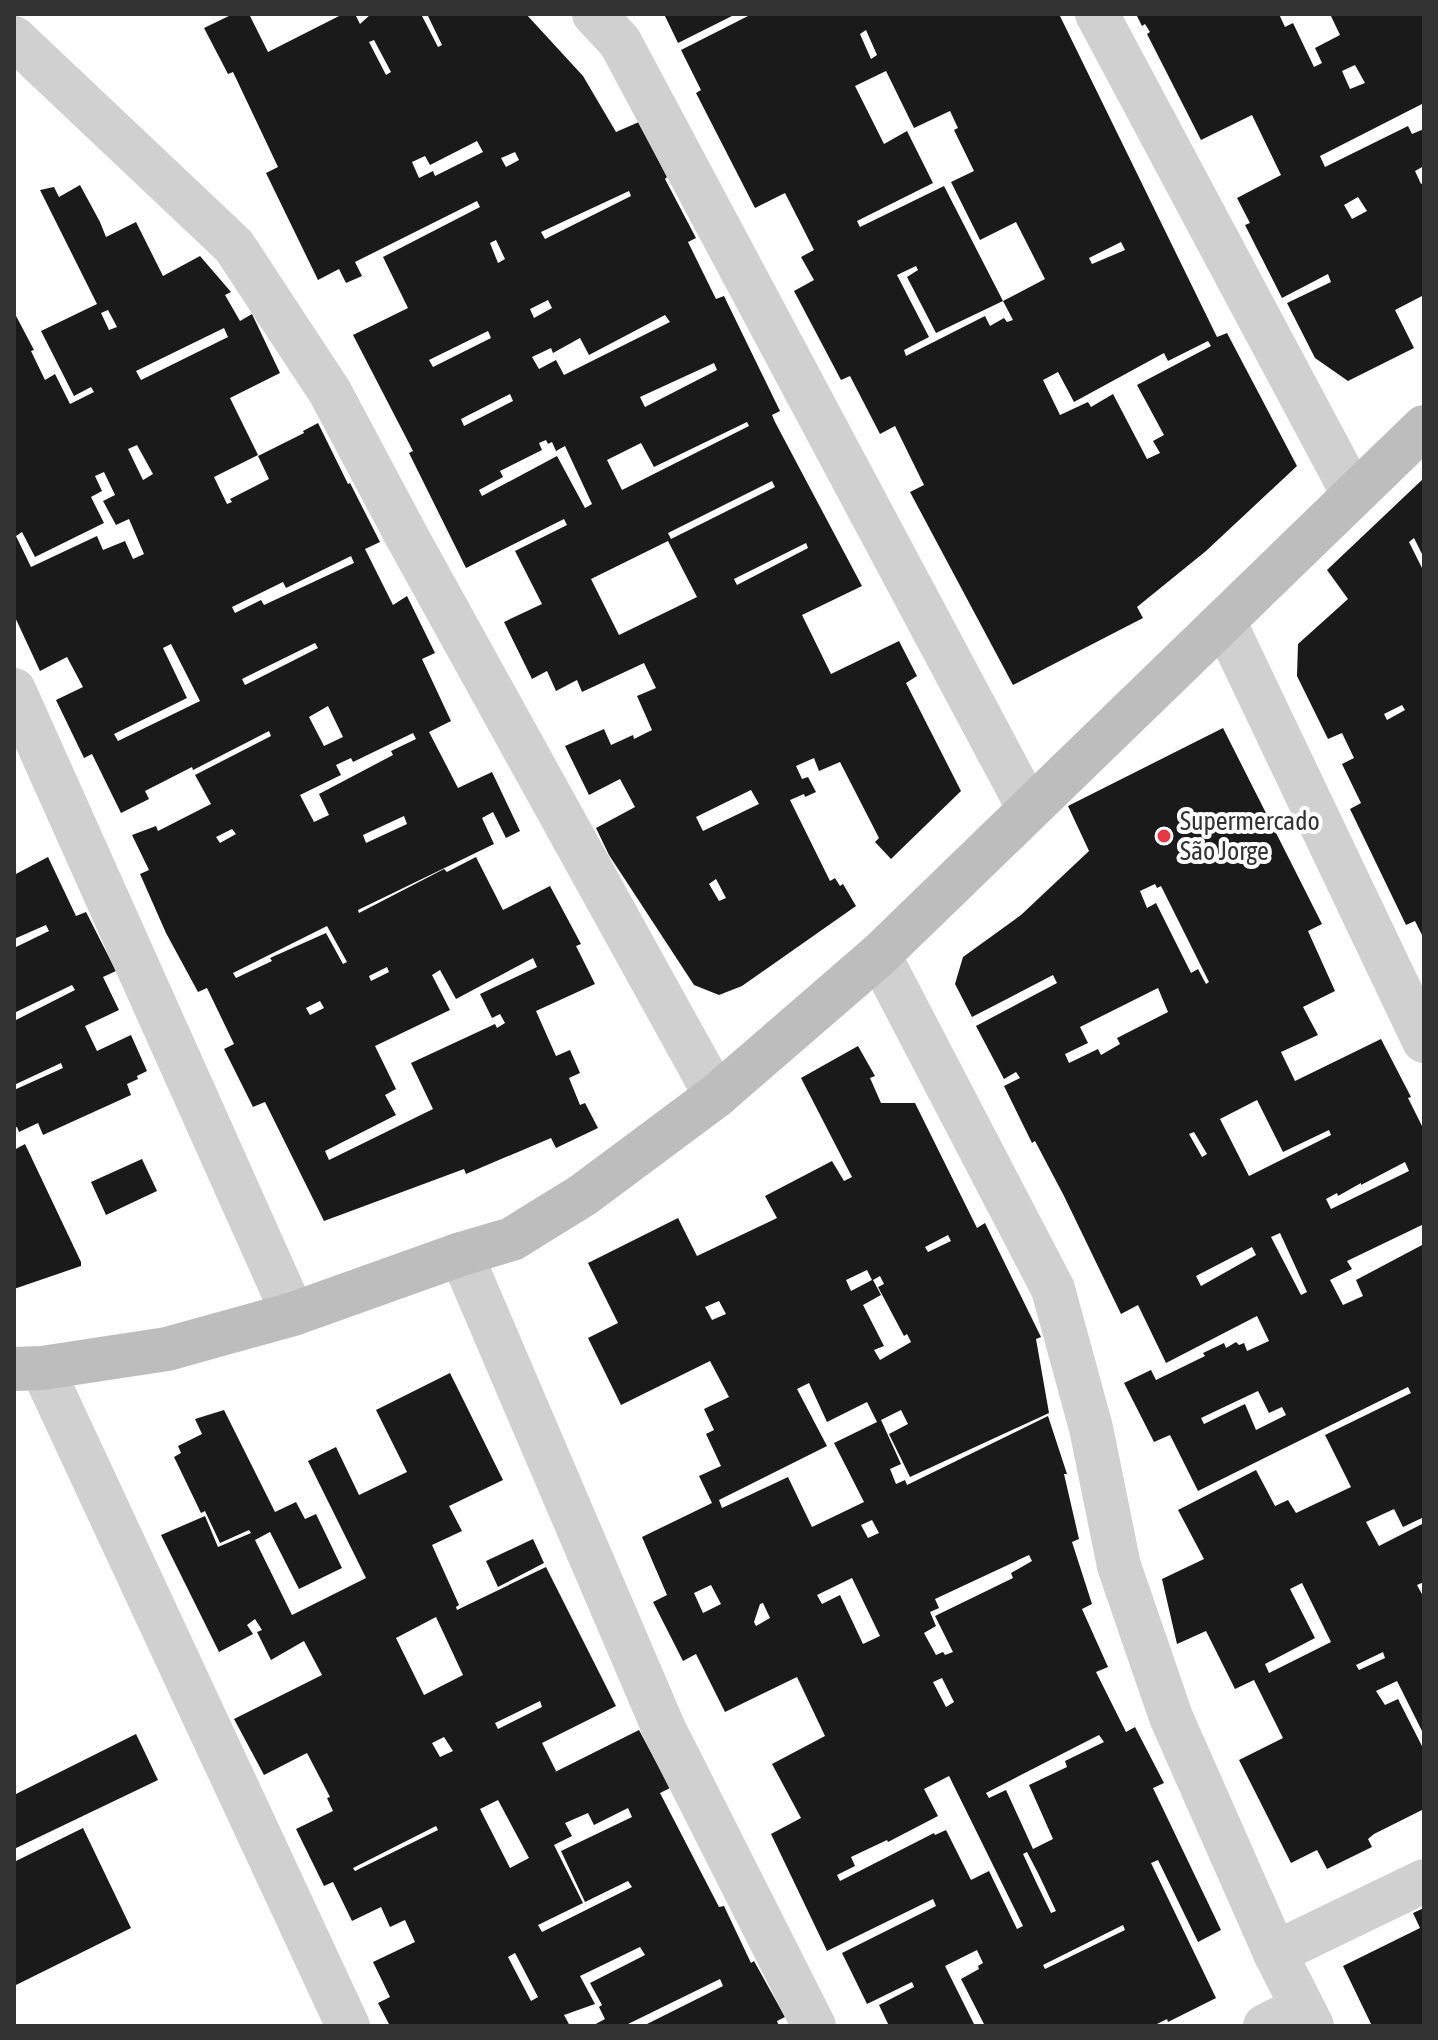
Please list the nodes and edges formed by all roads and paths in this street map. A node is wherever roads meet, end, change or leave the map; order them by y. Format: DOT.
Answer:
graph roads {
  1 [pos="594,14"];
  2 [pos="1097,14"];
  3 [pos="20,51"];
  4 [pos="1424,427"];
  5 [pos="1353,494"];
  6 [pos="1224,621"];
  7 [pos="14,690"];
  8 [pos="1029,809"];
  9 [pos="879,955"];
  10 [pos="1424,1041"];
  11 [pos="716,1096"];
  12 [pos="461,1254"];
  13 [pos="293,1314"];
  14 [pos="28,1369"];
  15 [pos="1424,1881"];
  16 [pos="1275,1953"];
  17 [pos="1293,2020"];
  18 [pos="348,2026"];
  19 [pos="814,2026"];
  1 -- 8 [label="street"];
  2 -- 5 [label="street"];
  3 -- 11 [label="street"];
  4 -- 5 [label="street"];
  5 -- 6 [label="street"];
  6 -- 8 [label="street"];
  6 -- 10 [label="street"];
  7 -- 13 [label="street"];
  8 -- 9 [label="street"];
  9 -- 11 [label="street"];
  9 -- 16 [label="street"];
  11 -- 12 [label="street"];
  12 -- 13 [label="street"];
  12 -- 19 [label="street"];
  13 -- 14 [label="street"];
  14 -- 18 [label="street"];
  15 -- 16 [label="street"];
  16 -- 17 [label="street"];
}
